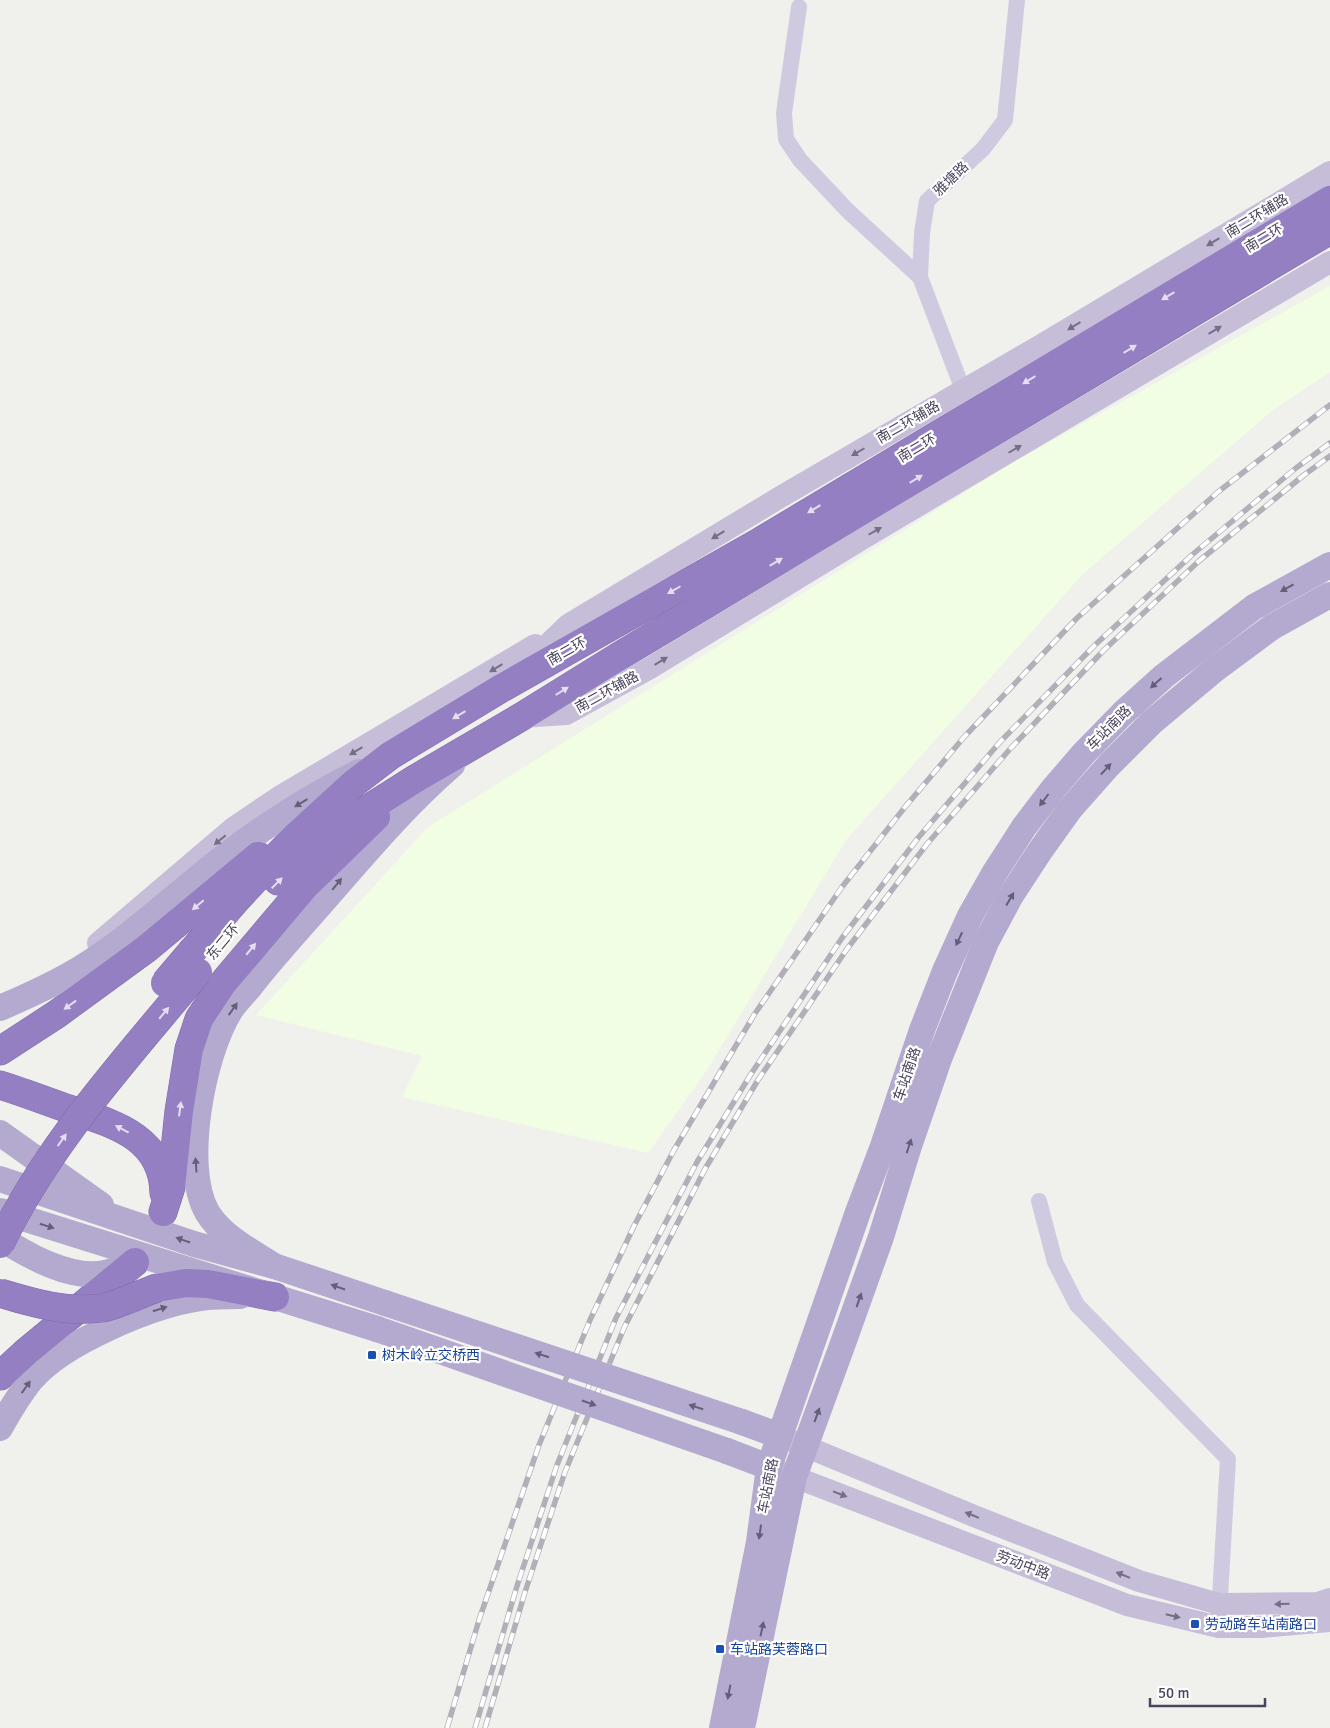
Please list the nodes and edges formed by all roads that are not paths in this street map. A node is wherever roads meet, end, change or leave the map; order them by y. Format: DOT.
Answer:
graph roads {
  1 [pos="1017,0"];
  2 [pos="799,6"];
  3 [pos="1330,172"];
  4 [pos="1330,200"];
  5 [pos="1330,230"];
  6 [pos="1330,262"];
  7 [pos="920,277"];
  8 [pos="963,390"];
  9 [pos="1330,564"];
  10 [pos="1330,595"];
  11 [pos="568,625"];
  12 [pos="500,689"];
  13 [pos="521,717"];
  14 [pos="480,742"];
  15 [pos="391,755"];
  16 [pos="415,779"];
  17 [pos="321,813"];
  18 [pos="0,994"];
  19 [pos="0,1008"];
  20 [pos="0,1051"];
  21 [pos="0,1085"];
  22 [pos="0,1132"];
  23 [pos="0,1180"];
  24 [pos="1039,1201"];
  25 [pos="0,1204"];
  26 [pos="0,1211"];
  27 [pos="122,1220"];
  28 [pos="0,1238"];
  29 [pos="0,1244"];
  30 [pos="135,1262"];
  31 [pos="274,1266"];
  32 [pos="0,1292"];
  33 [pos="276,1296"];
  34 [pos="0,1376"];
  35 [pos="0,1428"];
  36 [pos="780,1436"];
  37 [pos="805,1447"];
  38 [pos="769,1467"];
  39 [pos="794,1477"];
  40 [pos="1330,1599"];
  41 [pos="1219,1604"];
  42 [pos="1330,1621"];
  43 [pos="1219,1627"];
  44 [pos="722,1728"];
  45 [pos="742,1728"];
  1 -- 7 [label="street, 雅塘路"];
  2 -- 7 [label="street"];
  3 -- 8 [label="main road, 南二环辅路, one-way"];
  4 -- 12 [label="highway, 南二环, one-way"];
  13 -- 5 [label="highway, 南二环, one-way"];
  13 -- 6 [label="main road, 南二环辅路, one-way"];
  7 -- 8 [label="street, 雅塘路"];
  8 -- 11 [label="main road, 南二环辅路, one-way"];
  9 -- 36 [label="main road, 车站南路, one-way"];
  37 -- 10 [label="main road, 车站南路, one-way"];
  11 -- 12 [label="main road, 南二环辅路"];
  11 -- 18 [label="main road, one-way"];
  12 -- 15 [label="highway, 东二环, one-way"];
  13 -- 14 [label="highway, 东二环"];
  14 -- 16 [label="highway, 东二环"];
  31 -- 14 [label="main road, one-way"];
  15 -- 17 [label="highway, 东二环"];
  15 -- 19 [label="main road, one-way"];
  16 -- 21 [label="highway"];
  29 -- 16 [label="highway, 东二环, one-way, bridge"];
  17 -- 20 [label="highway, one-way"];
  17 -- 25 [label="highway, 东二环, bridge"];
  22 -- 27 [label="main road"];
  23 -- 27 [label="main road"];
  24 -- 41 [label="street"];
  26 -- 33 [label="main road, 劳动中路, one-way"];
  31 -- 27 [label="main road, one-way"];
  28 -- 30 [label="main road"];
  30 -- 34 [label="highway"];
  36 -- 31 [label="main road, 劳动中路, one-way, bridge"];
  32 -- 33 [label="highway, bridge"];
  35 -- 33 [label="main road, one-way"];
  33 -- 38 [label="main road, 劳动中路, one-way, bridge"];
  36 -- 37 [label="main road, 劳动中路"];
  36 -- 38 [label="main road, 车站南路"];
  37 -- 39 [label="main road, 车站南路"];
  41 -- 37 [label="main road, 劳动中路, one-way"];
  38 -- 39 [label="main road, 劳动中路"];
  38 -- 44 [label="main road, 车站南路, one-way"];
  39 -- 43 [label="main road, 劳动中路, one-way"];
  45 -- 39 [label="main road, 车站南路, one-way"];
  40 -- 41 [label="main road, 劳动中路, one-way"];
  41 -- 43 [label="street"];
  42 -- 43 [label="main road, 劳动中路"];
}
